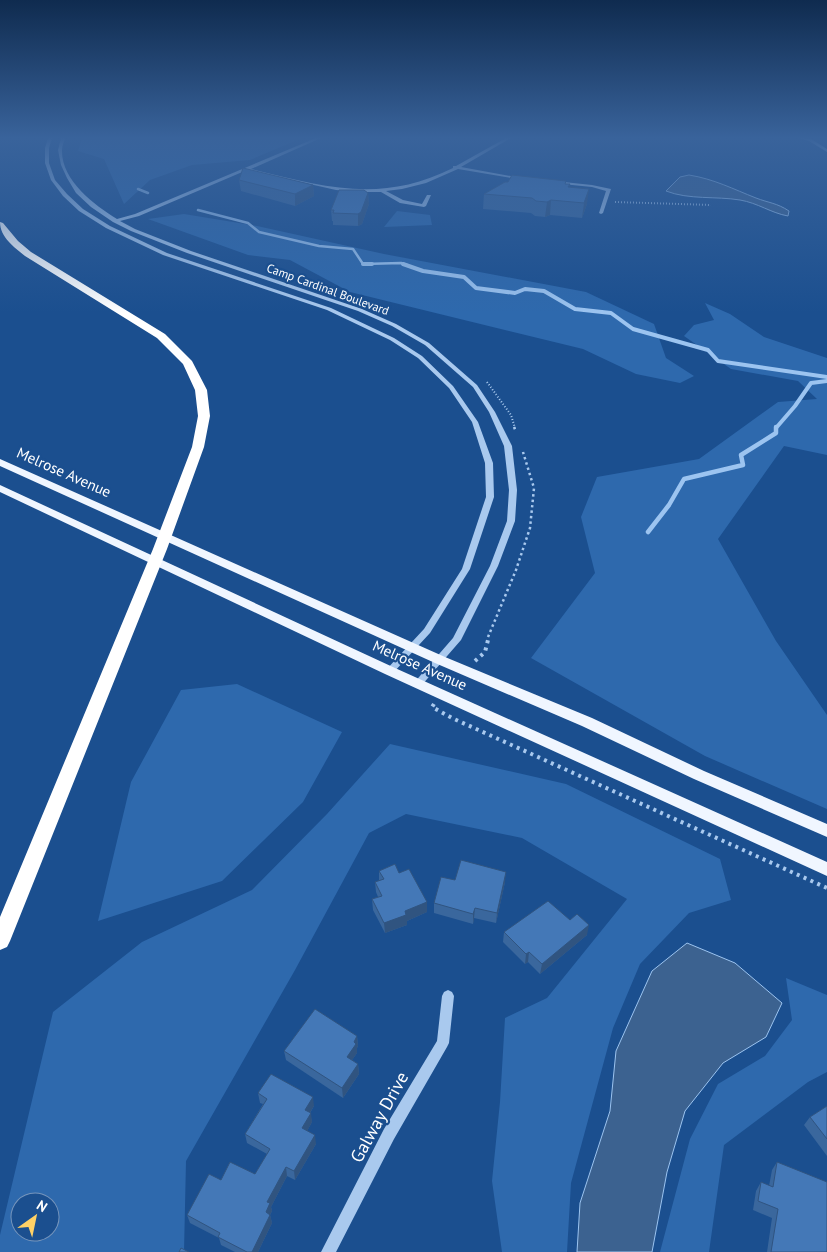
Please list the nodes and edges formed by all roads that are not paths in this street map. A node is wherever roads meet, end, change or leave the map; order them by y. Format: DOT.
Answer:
graph roads {
  1 [pos="67,196"];
  2 [pos="82,196"];
  3 [pos="181,196"];
  4 [pos="390,196"];
  5 [pos="429,196"];
  6 [pos="606,196"];
  7 [pos="601,213"];
  8 [pos="116,220"];
  9 [pos="0,224"];
  10 [pos="102,224"];
  11 [pos="0,462"];
  12 [pos="0,488"];
  13 [pos="165,536"];
  14 [pos="154,561"];
  15 [pos="413,648"];
  16 [pos="440,660"];
  17 [pos="390,671"];
  18 [pos="418,684"];
  19 [pos="827,831"];
  20 [pos="827,869"];
  21 [pos="0,942"];
  22 [pos="448,996"];
  23 [pos="328,1252"];
  1 -- 10 [label="street, Camp Cardinal Boulevard"];
  2 -- 8 [label="street, Camp Cardinal Boulevard"];
  3 -- 8 [label="street"];
  4 -- 5 [label="street"];
  6 -- 7 [label="street"];
  8 -- 10 [label="street"];
  8 -- 16 [label="street, Camp Cardinal Boulevard"];
  9 -- 13 [label="highway"];
  10 -- 15 [label="street, Camp Cardinal Boulevard"];
  11 -- 13 [label="main road, Melrose Avenue"];
  12 -- 14 [label="main road, Melrose Avenue"];
  13 -- 14 [label="highway"];
  13 -- 15 [label="main road, Melrose Avenue"];
  14 -- 17 [label="main road, Melrose Avenue"];
  14 -- 21 [label="highway"];
  15 -- 16 [label="main road, Melrose Avenue"];
  15 -- 17 [label="street, Camp Cardinal Boulevard"];
  16 -- 18 [label="street, Camp Cardinal Boulevard"];
  16 -- 19 [label="main road, Melrose Avenue"];
  17 -- 18 [label="main road, Melrose Avenue"];
  18 -- 20 [label="main road, Melrose Avenue"];
  22 -- 23 [label="street, Galway Drive"];
}
